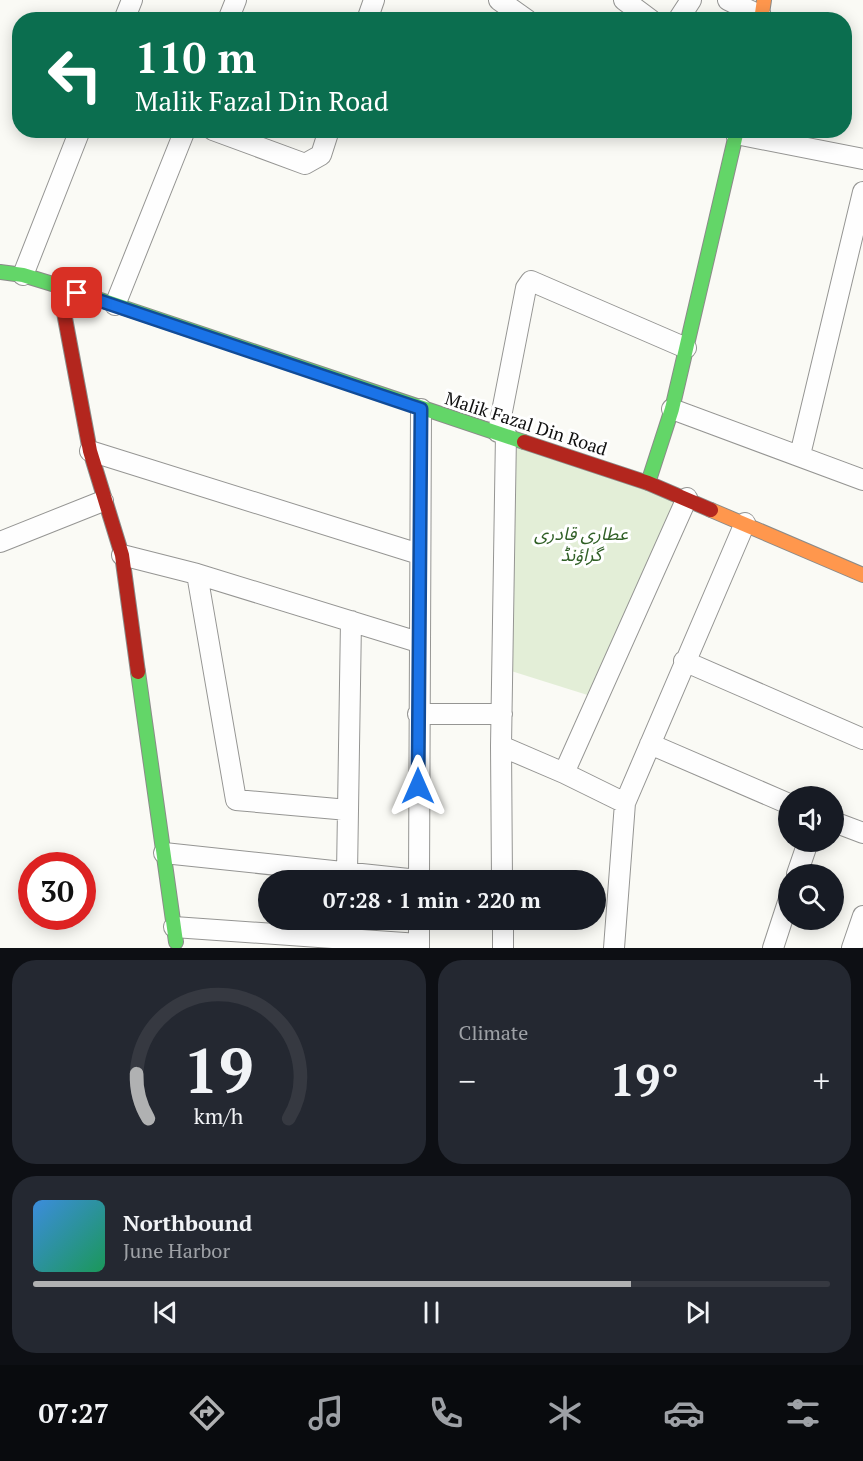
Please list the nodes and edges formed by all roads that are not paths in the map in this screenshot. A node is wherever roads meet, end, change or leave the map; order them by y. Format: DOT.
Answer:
graph roads {
  1 [pos="499,0"];
  2 [pos="624,0"];
  3 [pos="728,0"];
  4 [pos="516,12"];
  5 [pos="640,12"];
  6 [pos="762,12"];
  7 [pos="77,138"];
  8 [pos="182,138"];
  9 [pos="235,138"];
  10 [pos="326,138"];
  11 [pos="735,138"];
  12 [pos="764,138"];
  13 [pos="863,159"];
  14 [pos="863,192"];
  15 [pos="0,272"];
  16 [pos="22,275"];
  17 [pos="59,286"];
  18 [pos="115,305"];
  19 [pos="686,348"];
  20 [pos="421,409"];
  21 [pos="672,409"];
  22 [pos="502,433"];
  23 [pos="90,451"];
  24 [pos="800,454"];
  25 [pos="863,480"];
  26 [pos="648,483"];
  27 [pos="687,498"];
  28 [pos="103,501"];
  29 [pos="746,523"];
  30 [pos="0,542"];
  31 [pos="419,554"];
  32 [pos="122,555"];
  33 [pos="197,574"];
  34 [pos="863,575"];
  35 [pos="351,621"];
  36 [pos="418,642"];
  37 [pos="684,662"];
  38 [pos="418,714"];
  39 [pos="501,714"];
  40 [pos="863,739"];
  41 [pos="650,744"];
  42 [pos="501,746"];
  43 [pos="564,773"];
  44 [pos="778,799"];
  45 [pos="625,803"];
  46 [pos="348,810"];
  47 [pos="844,826"];
  48 [pos="863,833"];
  49 [pos="164,853"];
  50 [pos="320,870"];
  51 [pos="347,870"];
  52 [pos="418,870"];
  53 [pos="502,870"];
  54 [pos="863,916"];
  55 [pos="419,930"];
  56 [pos="503,930"];
  57 [pos="779,930"];
  58 [pos="175,935"];
  59 [pos="419,946"];
  60 [pos="503,948"];
  61 [pos="614,948"];
  62 [pos="773,948"];
  63 [pos="852,948"];
  1 -- 4 [label="street"];
  2 -- 5 [label="street"];
  3 -- 6 [label="street"];
  7 -- 16 [label="street"];
  8 -- 18 [label="street"];
  9 -- 10 [label="street"];
  11 -- 19 [label="street"];
  12 -- 13 [label="street"];
  14 -- 24 [label="street"];
  15 -- 16 [label="street, Malik Fazal Din Road"];
  16 -- 17 [label="street, Malik Fazal Din Road"];
  17 -- 18 [label="street, Malik Fazal Din Road"];
  17 -- 23 [label="street"];
  18 -- 20 [label="street, Malik Fazal Din Road"];
  19 -- 21 [label="street"];
  19 -- 22 [label="street"];
  20 -- 22 [label="street, Malik Fazal Din Road"];
  20 -- 31 [label="street"];
  21 -- 24 [label="street"];
  21 -- 26 [label="street"];
  22 -- 26 [label="street, Malik Fazal Din Road"];
  22 -- 39 [label="street"];
  23 -- 28 [label="street"];
  23 -- 31 [label="street"];
  24 -- 25 [label="street"];
  26 -- 27 [label="street, Malik Fazal Din Road"];
  27 -- 29 [label="street, Malik Fazal Din Road"];
  27 -- 43 [label="street"];
  28 -- 30 [label="street"];
  28 -- 32 [label="street"];
  29 -- 34 [label="street, Malik Fazal Din Road"];
  29 -- 37 [label="street"];
  31 -- 36 [label="street"];
  32 -- 33 [label="street"];
  32 -- 49 [label="street"];
  33 -- 35 [label="street"];
  33 -- 46 [label="street"];
  35 -- 36 [label="street"];
  35 -- 46 [label="street"];
  36 -- 38 [label="street"];
  37 -- 40 [label="street"];
  37 -- 41 [label="street"];
  38 -- 39 [label="street"];
  38 -- 52 [label="street"];
  39 -- 42 [label="street"];
  41 -- 44 [label="street"];
  41 -- 45 [label="street"];
  42 -- 43 [label="street"];
  42 -- 53 [label="street"];
  43 -- 45 [label="street"];
  45 -- 61 [label="street"];
  46 -- 51 [label="street"];
  47 -- 48 [label="street"];
  49 -- 50 [label="street"];
  49 -- 58 [label="street"];
  54 -- 63 [label="street"];
  55 -- 59 [label="street"];
  56 -- 60 [label="street"];
  57 -- 62 [label="street"];
  58 -- 59 [label="street"];
}
